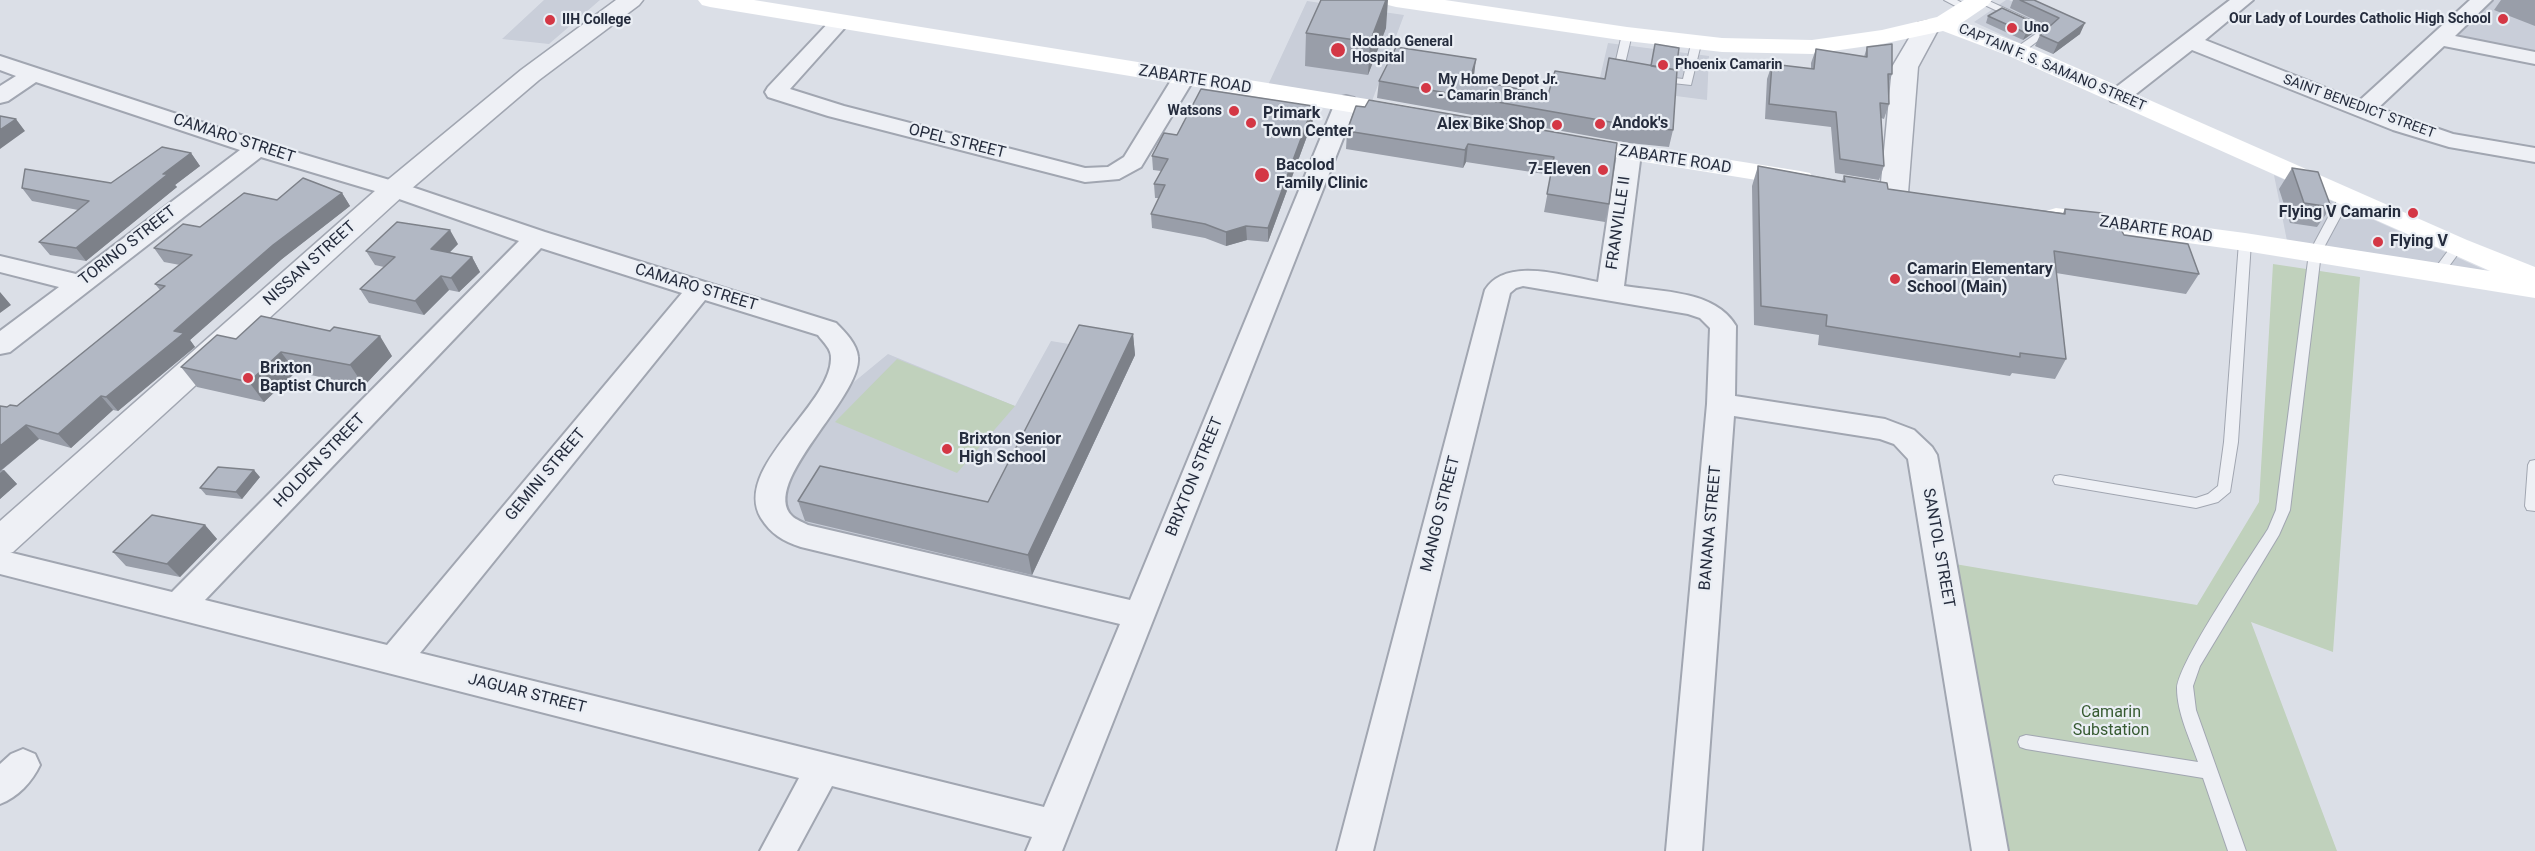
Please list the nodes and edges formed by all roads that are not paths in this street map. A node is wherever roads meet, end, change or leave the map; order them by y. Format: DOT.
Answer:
graph roads {
  1 [pos="631,0"];
  2 [pos="710,0"];
  3 [pos="1396,0"];
  4 [pos="2243,0"];
  5 [pos="2482,0"];
  6 [pos="1443,3"];
  7 [pos="1957,10"];
  8 [pos="839,23"];
  9 [pos="1626,34"];
  10 [pos="1882,37"];
  11 [pos="2440,39"];
  12 [pos="2188,41"];
  13 [pos="1696,44"];
  14 [pos="2018,51"];
  15 [pos="2535,58"];
  16 [pos="0,63"];
  17 [pos="1905,67"];
  18 [pos="34,74"];
  19 [pos="1183,79"];
  20 [pos="0,96"];
  21 [pos="2119,96"];
  22 [pos="1346,103"];
  23 [pos="2361,111"];
  24 [pos="1428,118"];
  25 [pos="1546,139"];
  26 [pos="257,147"];
  27 [pos="1629,153"];
  28 [pos="2535,155"];
  29 [pos="1829,183"];
  30 [pos="394,189"];
  31 [pos="1894,193"];
  32 [pos="2346,195"];
  33 [pos="2033,214"];
  34 [pos="536,238"];
  35 [pos="2245,242"];
  36 [pos="2457,247"];
  37 [pos="2315,253"];
  38 [pos="0,264"];
  39 [pos="2437,274"];
  40 [pos="2535,279"];
  41 [pos="80,283"];
  42 [pos="2535,288"];
  43 [pos="699,290"];
  44 [pos="1610,292"];
  45 [pos="0,345"];
  46 [pos="1721,404"];
  47 [pos="2535,465"];
  48 [pos="2060,480"];
  49 [pos="2532,506"];
  50 [pos="0,542"];
  51 [pos="0,562"];
  52 [pos="178,606"];
  53 [pos="1139,615"];
  54 [pos="394,661"];
  55 [pos="2026,742"];
  56 [pos="824,767"];
  57 [pos="2211,772"];
  58 [pos="1049,839"];
  59 [pos="778,851"];
  60 [pos="1355,851"];
  61 [pos="1684,851"];
  62 [pos="1990,851"];
  63 [pos="2237,851"];
  1 -- 30 [label="street, NISSAN STREET"];
  2 -- 8 [label="main road, ZABARTE ROAD"];
  3 -- 6 [label="main road"];
  4 -- 12 [label="street"];
  5 -- 11 [label="street"];
  6 -- 9 [label="main road"];
  7 -- 10 [label="main road"];
  7 -- 14 [label="main road, CAPTAIN F. S. SAMANO STREET"];
  7 -- 14 [label="lane"];
  7 -- 17 [label="street"];
  8 -- 19 [label="main road, ZABARTE ROAD"];
  8 -- 19 [label="street, OPEL STREET"];
  9 -- 13 [label="main road"];
  9 -- 13 [label="lane"];
  10 -- 13 [label="main road"];
  10 -- 17 [label="street"];
  11 -- 15 [label="street"];
  11 -- 23 [label="street"];
  12 -- 21 [label="street"];
  12 -- 23 [label="street, SAINT BENEDICT STREET"];
  14 -- 21 [label="main road, CAPTAIN F. S. SAMANO STREET"];
  16 -- 18 [label="street, CAMARO STREET"];
  17 -- 31 [label="street"];
  18 -- 20 [label="street"];
  18 -- 26 [label="street, CAMARO STREET"];
  19 -- 22 [label="main road, ZABARTE ROAD"];
  21 -- 32 [label="main road, CAPTAIN F. S. SAMANO STREET"];
  22 -- 24 [label="main road, ZABARTE ROAD"];
  22 -- 53 [label="street, BRIXTON STREET"];
  23 -- 28 [label="street, SAINT BENEDICT STREET"];
  25 -- 27 [label="main road, ZABARTE ROAD"];
  26 -- 30 [label="street, CAMARO STREET"];
  26 -- 41 [label="street, TORINO STREET"];
  27 -- 29 [label="main road, ZABARTE ROAD"];
  27 -- 44 [label="street, FRANVILLE II"];
  30 -- 34 [label="street, CAMARO STREET"];
  30 -- 50 [label="street, NISSAN STREET"];
  32 -- 36 [label="main road, CAPTAIN F. S. SAMANO STREET"];
  32 -- 37 [label="lane"];
  33 -- 35 [label="main road, ZABARTE ROAD"];
  34 -- 43 [label="street, CAMARO STREET"];
  34 -- 52 [label="street, HOLDEN STREET"];
  35 -- 37 [label="main road, ZABARTE ROAD"];
  35 -- 48 [label="lane"];
  36 -- 39 [label="lane"];
  36 -- 40 [label="main road, CAPTAIN F. S. SAMANO STREET"];
  37 -- 39 [label="main road, ZABARTE ROAD"];
  37 -- 57 [label="lane"];
  38 -- 41 [label="street"];
  39 -- 42 [label="main road, ZABARTE ROAD"];
  41 -- 45 [label="street, TORINO STREET"];
  43 -- 53 [label="street, CAMARO STREET"];
  43 -- 54 [label="street, GEMINI STREET"];
  44 -- 46 [label="street, BANANA STREET"];
  44 -- 60 [label="street, MANGO STREET"];
  46 -- 61 [label="street, BANANA STREET"];
  46 -- 62 [label="street, SANTOL STREET"];
  47 -- 49 [label="lane"];
  51 -- 52 [label="street, JAGUAR STREET"];
  52 -- 54 [label="street, JAGUAR STREET"];
  53 -- 58 [label="street, BRIXTON STREET"];
  54 -- 56 [label="street, JAGUAR STREET"];
  55 -- 57 [label="lane"];
  56 -- 58 [label="street, JAGUAR STREET"];
  56 -- 59 [label="street"];
  57 -- 63 [label="lane"];
}
